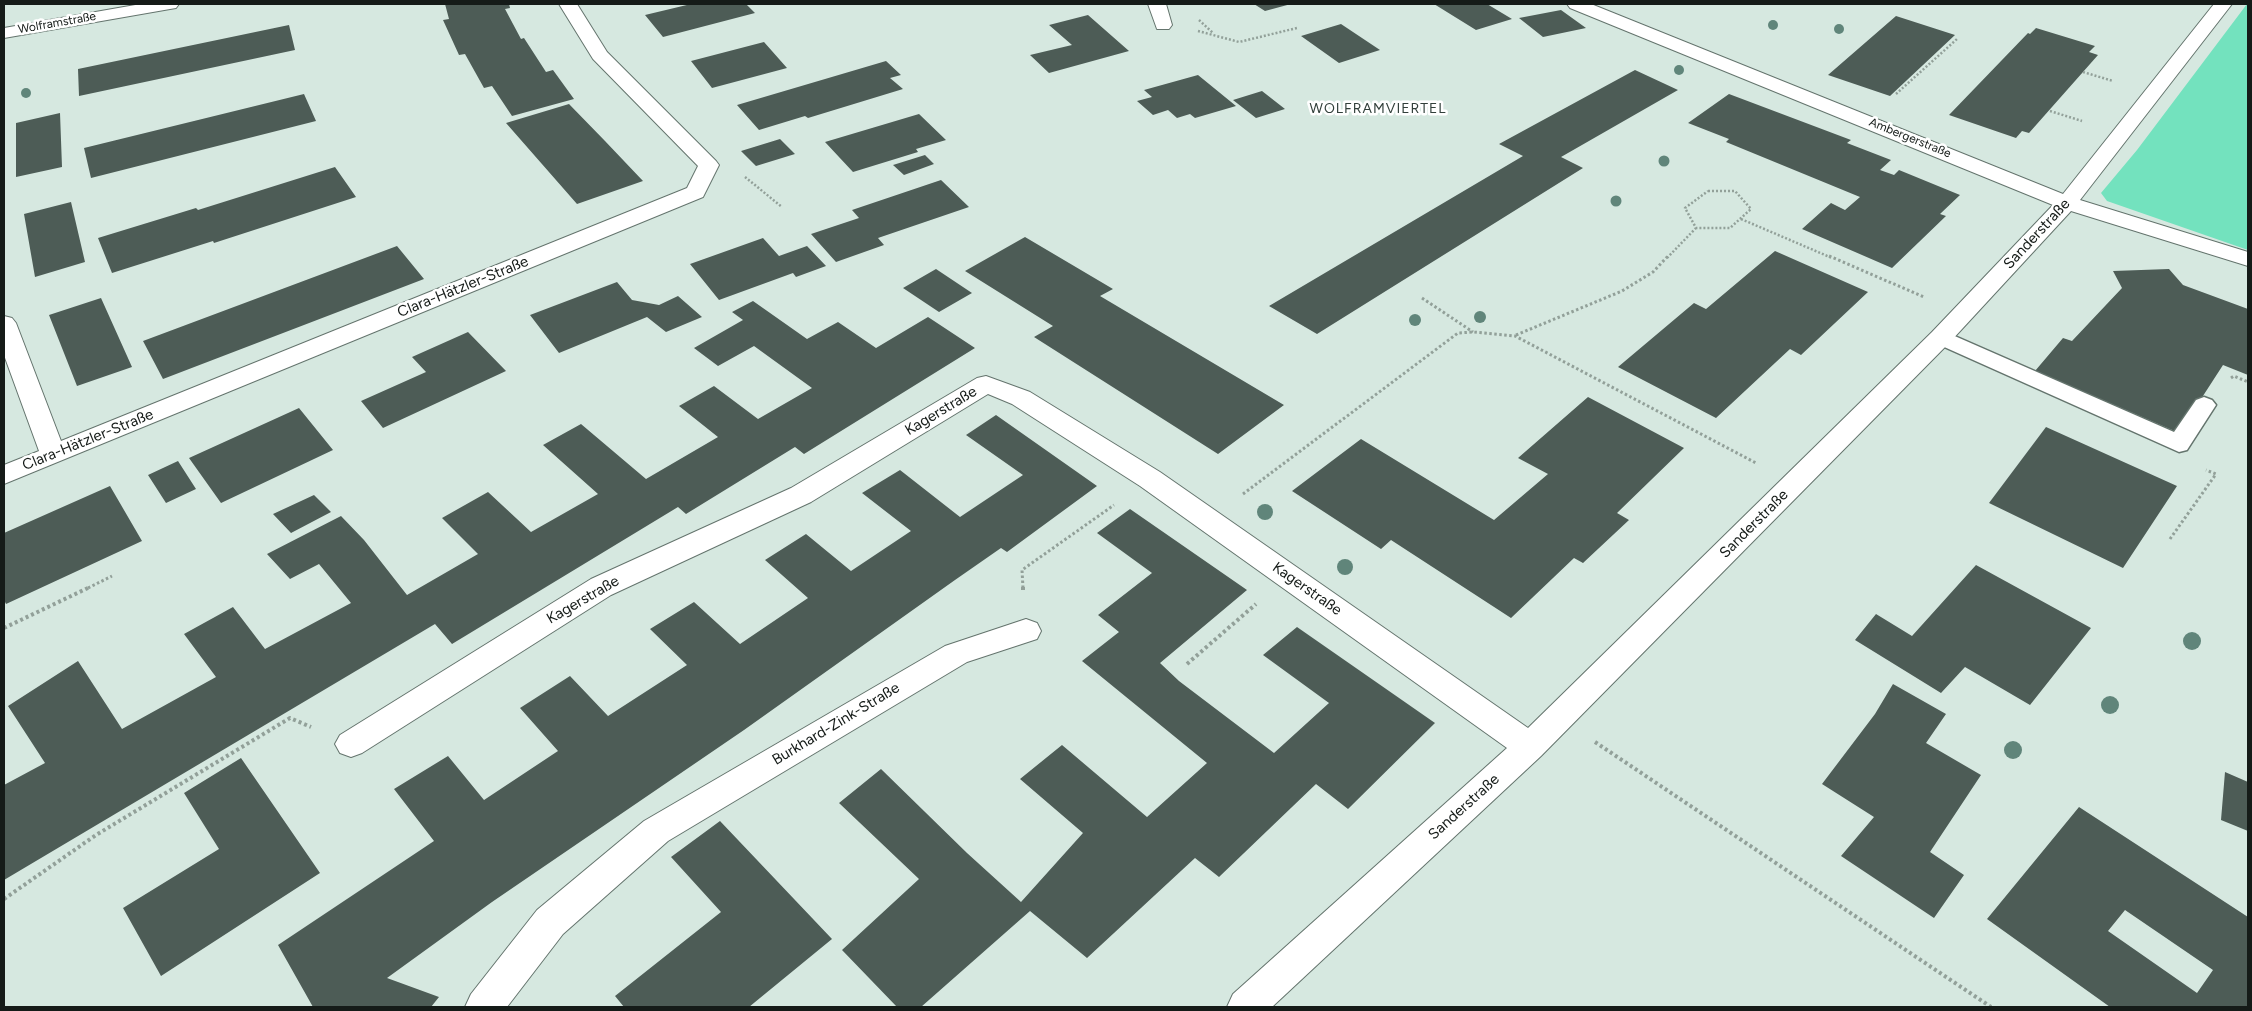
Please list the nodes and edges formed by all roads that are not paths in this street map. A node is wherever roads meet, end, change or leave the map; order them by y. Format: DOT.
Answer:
graph roads {
  1 [pos="170,4"];
  2 [pos="568,4"];
  3 [pos="1157,4"];
  4 [pos="1576,4"];
  5 [pos="2223,4"];
  6 [pos="1163,25"];
  7 [pos="4,33"];
  8 [pos="2067,202"];
  9 [pos="2248,259"];
  10 [pos="4,323"];
  11 [pos="1941,337"];
  12 [pos="2204,406"];
  13 [pos="53,454"];
  14 [pos="4,475"];
  15 [pos="1026,630"];
  16 [pos="351,744"];
  17 [pos="1530,747"];
  18 [pos="484,1007"];
  19 [pos="1246,1007"];
  1 -- 7 [label="street, Wolframstraße"];
  2 -- 13 [label="street, Clara-Hätzler-Straße"];
  3 -- 6 [label="street"];
  4 -- 8 [label="street, Ambergerstraße"];
  5 -- 8 [label="street, Sanderstraße"];
  8 -- 9 [label="street, Ambergerstraße"];
  8 -- 11 [label="street, Sanderstraße"];
  10 -- 13 [label="street"];
  11 -- 12 [label="lane"];
  11 -- 17 [label="street, Sanderstraße"];
  13 -- 14 [label="street, Clara-Hätzler-Straße"];
  15 -- 18 [label="street, Burkhard-Zink-Straße"];
  16 -- 17 [label="street, Kagerstraße"];
  17 -- 19 [label="street, Sanderstraße"];
}
